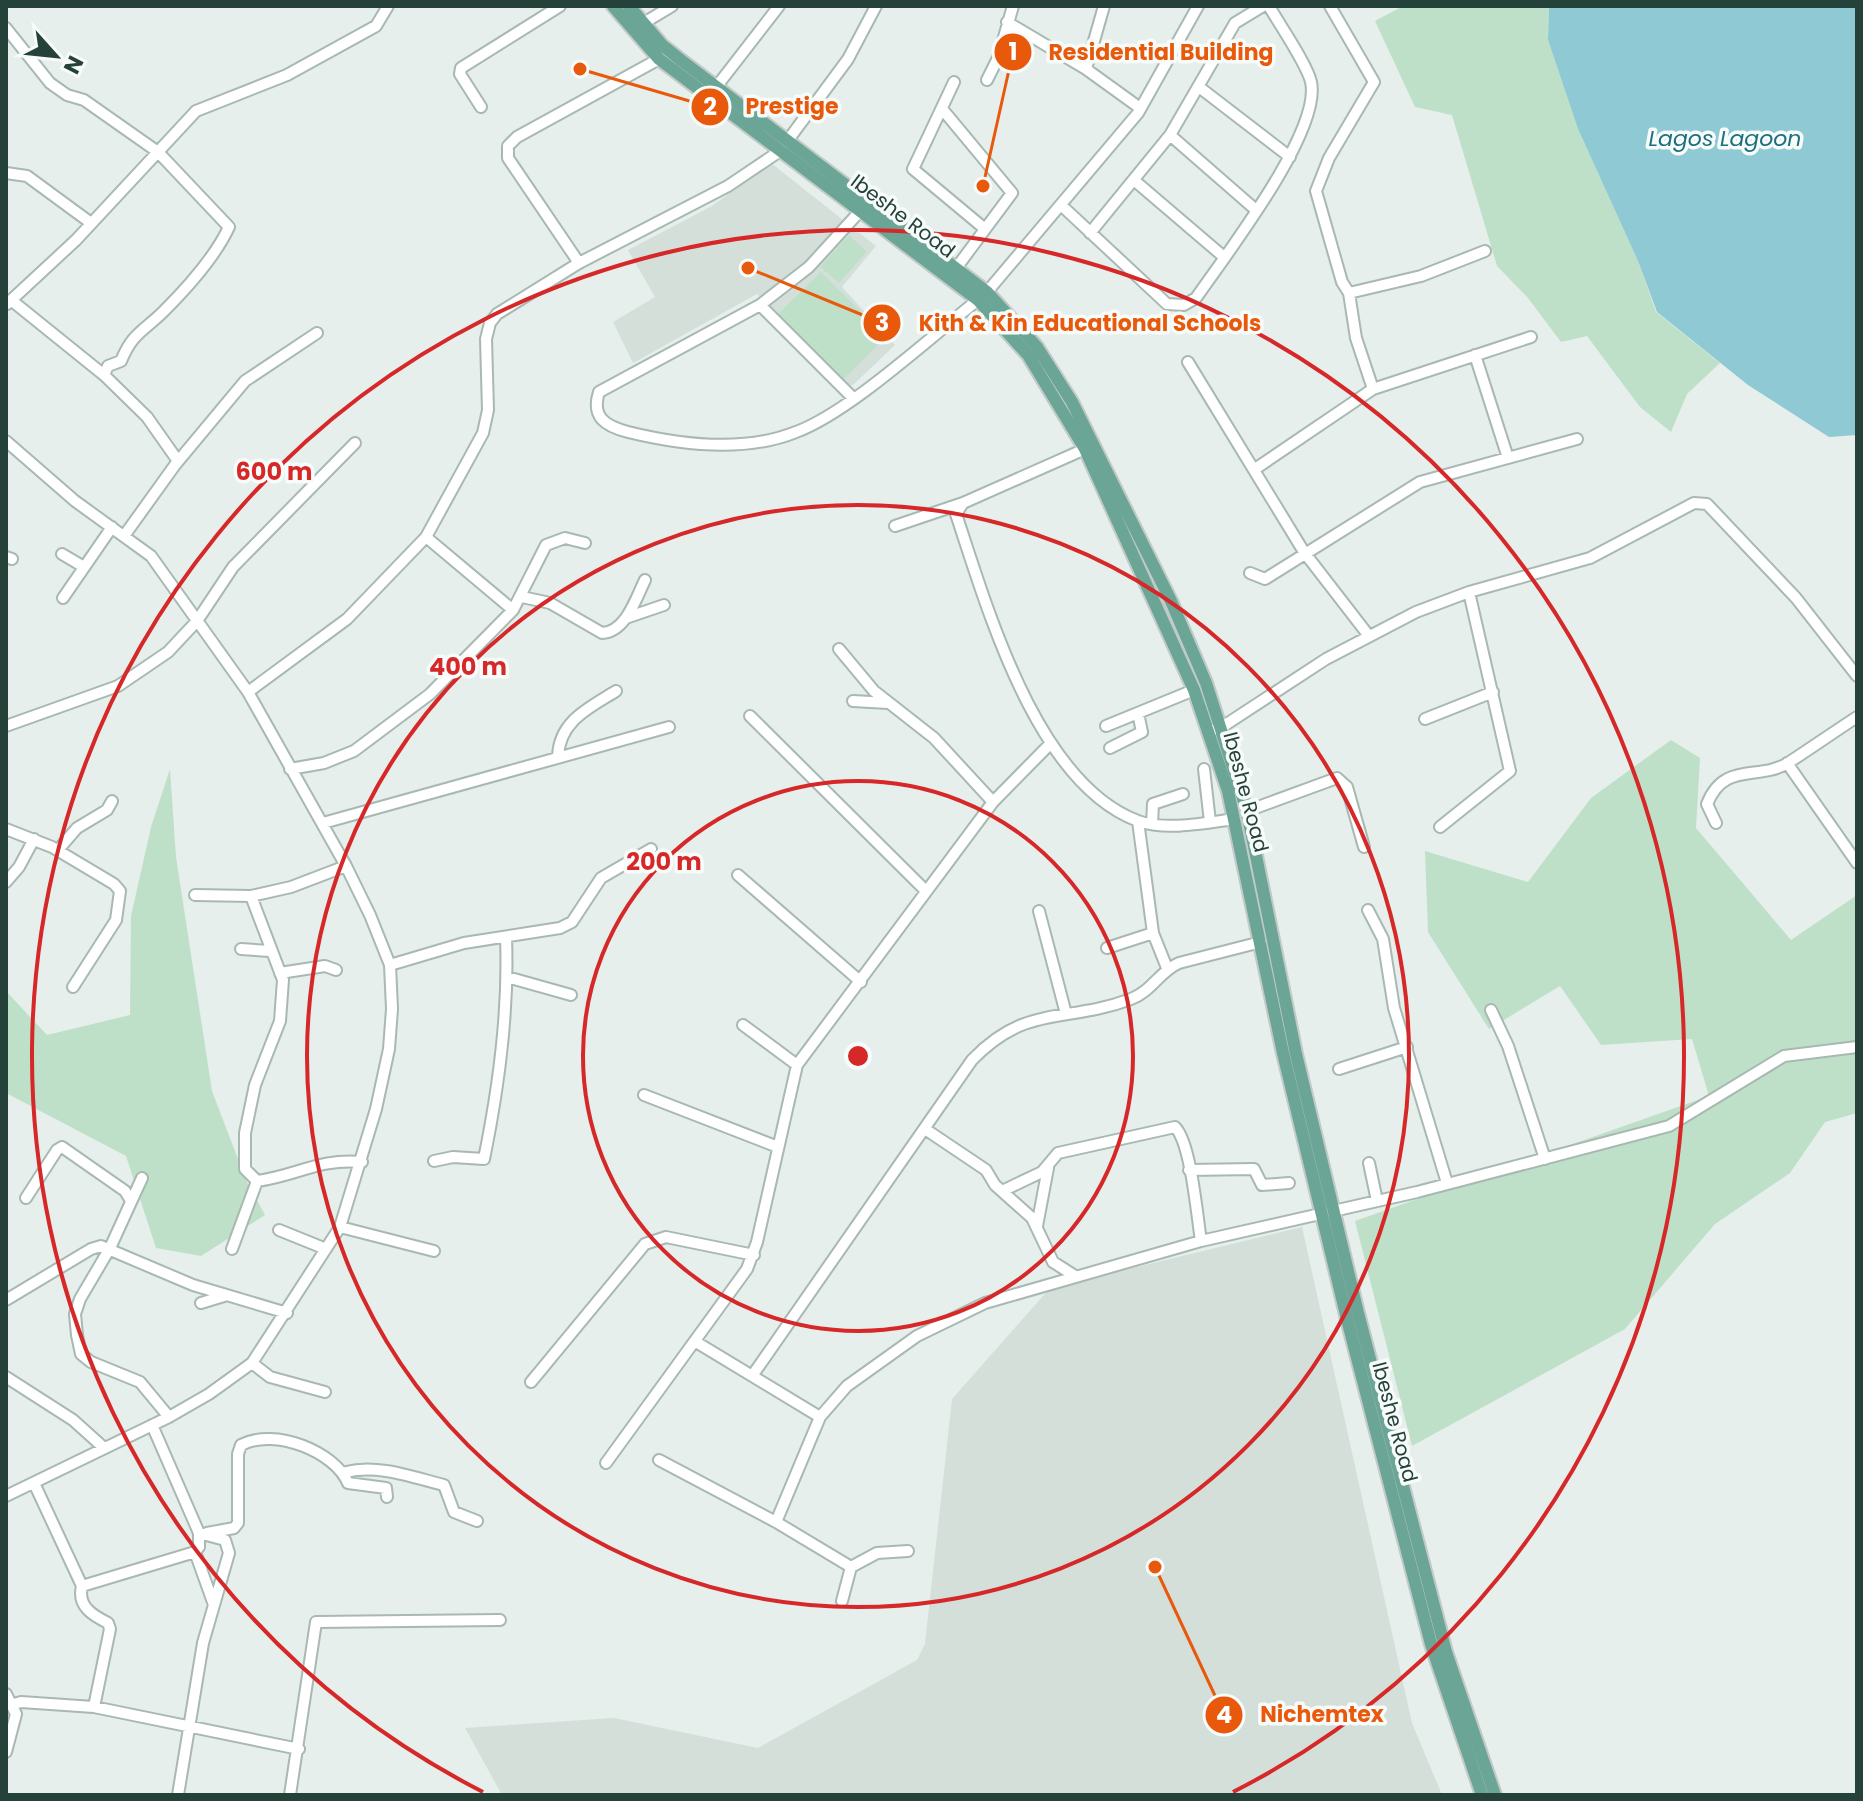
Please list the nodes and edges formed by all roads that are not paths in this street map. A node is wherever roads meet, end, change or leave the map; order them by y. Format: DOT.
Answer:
graph roads {
  1 [pos="388,6"];
  2 [pos="560,6"];
  3 [pos="613,6"];
  4 [pos="629,6"];
  5 [pos="672,6"];
  6 [pos="779,6"];
  7 [pos="876,6"];
  8 [pos="1013,6"];
  9 [pos="1104,6"];
  10 [pos="1198,6"];
  11 [pos="1263,6"];
  12 [pos="1269,6"];
  13 [pos="1330,6"];
  14 [pos="1007,22"];
  15 [pos="642,24"];
  16 [pos="6,28"];
  17 [pos="659,59"];
  18 [pos="1086,69"];
  19 [pos="987,80"];
  20 [pos="954,82"];
  21 [pos="717,86"];
  22 [pos="1199,87"];
  23 [pos="481,107"];
  24 [pos="1140,108"];
  25 [pos="943,110"];
  26 [pos="1170,135"];
  27 [pos="783,146"];
  28 [pos="158,152"];
  29 [pos="1290,157"];
  30 [pos="6,173"];
  31 [pos="1135,181"];
  32 [pos="1061,205"];
  33 [pos="862,209"];
  34 [pos="1256,210"];
  35 [pos="91,223"];
  36 [pos="985,229"];
  37 [pos="1090,233"];
  38 [pos="1485,251"];
  39 [pos="1224,257"];
  40 [pos="579,263"];
  41 [pos="957,267"];
  42 [pos="1349,293"];
  43 [pos="982,296"];
  44 [pos="8,303"];
  45 [pos="760,305"];
  46 [pos="317,333"];
  47 [pos="1531,337"];
  48 [pos="1475,355"];
  49 [pos="1188,362"];
  50 [pos="104,375"];
  51 [pos="1373,389"];
  52 [pos="853,398"];
  53 [pos="1577,439"];
  54 [pos="6,441"];
  55 [pos="355,443"];
  56 [pos="1085,449"];
  57 [pos="1508,458"];
  58 [pos="178,461"];
  59 [pos="1255,469"];
  60 [pos="963,503"];
  61 [pos="895,526"];
  62 [pos="112,527"];
  63 [pos="124,536"];
  64 [pos="426,537"];
  65 [pos="585,543"];
  66 [pos="1304,552"];
  67 [pos="62,554"];
  68 [pos="84,567"];
  69 [pos="1250,573"];
  70 [pos="645,580"];
  71 [pos="1469,592"];
  72 [pos="522,597"];
  73 [pos="63,598"];
  74 [pos="664,605"];
  75 [pos="513,610"];
  76 [pos="626,618"];
  77 [pos="197,621"];
  78 [pos="1369,636"];
  79 [pos="839,649"];
  80 [pos="1857,676"];
  81 [pos="1194,690"];
  82 [pos="616,691"];
  83 [pos="248,692"];
  84 [pos="1493,692"];
  85 [pos="853,701"];
  86 [pos="890,704"];
  87 [pos="1138,713"];
  88 [pos="750,716"];
  89 [pos="1857,717"];
  90 [pos="1425,719"];
  91 [pos="6,726"];
  92 [pos="1106,726"];
  93 [pos="669,727"];
  94 [pos="1216,729"];
  95 [pos="1051,743"];
  96 [pos="1110,748"];
  97 [pos="558,757"];
  98 [pos="1787,763"];
  99 [pos="290,769"];
  100 [pos="1204,769"];
  101 [pos="1183,794"];
  102 [pos="112,801"];
  103 [pos="993,802"];
  104 [pos="1247,811"];
  105 [pos="1235,819"];
  106 [pos="1138,821"];
  107 [pos="1210,822"];
  108 [pos="323,823"];
  109 [pos="1716,823"];
  110 [pos="1152,824"];
  111 [pos="1440,827"];
  112 [pos="6,829"];
  113 [pos="34,839"];
  114 [pos="1364,847"];
  115 [pos="651,849"];
  116 [pos="58,850"];
  117 [pos="1857,863"];
  118 [pos="346,866"];
  119 [pos="738,875"];
  120 [pos="6,882"];
  121 [pos="926,891"];
  122 [pos="195,895"];
  123 [pos="251,896"];
  124 [pos="1368,910"];
  125 [pos="1039,911"];
  126 [pos="1153,933"];
  127 [pos="506,938"];
  128 [pos="1261,942"];
  129 [pos="1107,948"];
  130 [pos="241,949"];
  131 [pos="270,951"];
  132 [pos="390,965"];
  133 [pos="1167,968"];
  134 [pos="336,970"];
  135 [pos="280,973"];
  136 [pos="507,977"];
  137 [pos="861,982"];
  138 [pos="73,987"];
  139 [pos="571,995"];
  140 [pos="1491,1010"];
  141 [pos="1066,1014"];
  142 [pos="743,1025"];
  143 [pos="1407,1047"];
  144 [pos="1857,1047"];
  145 [pos="797,1065"];
  146 [pos="1339,1069"];
  147 [pos="644,1095"];
  148 [pos="925,1129"];
  149 [pos="778,1147"];
  150 [pos="1545,1159"];
  151 [pos="434,1161"];
  152 [pos="362,1162"];
  153 [pos="1050,1162"];
  154 [pos="1369,1163"];
  155 [pos="1189,1170"];
  156 [pos="142,1178"];
  157 [pos="257,1181"];
  158 [pos="1289,1183"];
  159 [pos="1447,1183"];
  160 [pos="1002,1191"];
  161 [pos="26,1198"];
  162 [pos="131,1201"];
  163 [pos="1377,1201"];
  164 [pos="1327,1214"];
  165 [pos="1037,1226"];
  166 [pos="340,1227"];
  167 [pos="279,1230"];
  168 [pos="1201,1241"];
  169 [pos="110,1248"];
  170 [pos="232,1249"];
  171 [pos="326,1249"];
  172 [pos="434,1251"];
  173 [pos="754,1255"];
  174 [pos="1075,1276"];
  175 [pos="224,1296"];
  176 [pos="6,1300"];
  177 [pos="201,1303"];
  178 [pos="287,1313"];
  179 [pos="696,1342"];
  180 [pos="252,1363"];
  181 [pos="752,1376"];
  182 [pos="6,1377"];
  183 [pos="531,1382"];
  184 [pos="325,1392"];
  185 [pos="169,1417"];
  186 [pos="820,1417"];
  187 [pos="152,1425"];
  188 [pos="103,1447"];
  189 [pos="659,1460"];
  190 [pos="606,1463"];
  191 [pos="346,1472"];
  192 [pos="34,1483"];
  193 [pos="6,1496"];
  194 [pos="387,1497"];
  195 [pos="477,1521"];
  196 [pos="776,1522"];
  197 [pos="202,1533"];
  198 [pos="908,1551"];
  199 [pos="195,1552"];
  200 [pos="851,1567"];
  201 [pos="82,1586"];
  202 [pos="842,1601"];
  203 [pos="214,1605"];
  204 [pos="500,1620"];
  205 [pos="6,1694"];
  206 [pos="14,1704"];
  207 [pos="94,1707"];
  208 [pos="189,1727"];
  209 [pos="299,1749"];
  210 [pos="6,1752"];
  211 [pos="178,1795"];
  212 [pos="290,1795"];
  213 [pos="1482,1795"];
  214 [pos="1495,1795"];
  1 -- 28 [label="street"];
  2 -- 23 [label="street"];
  3 -- 17 [label="main road, Ibeshe Road"];
  4 -- 15 [label="main road, Ibeshe Road"];
  5 -- 15 [label="street"];
  6 -- 21 [label="street"];
  7 -- 27 [label="street"];
  8 -- 14 [label="street"];
  9 -- 18 [label="street"];
  10 -- 24 [label="street"];
  11 -- 22 [label="street"];
  12 -- 29 [label="street"];
  13 -- 42 [label="street"];
  14 -- 18 [label="street"];
  14 -- 19 [label="street"];
  15 -- 21 [label="main road, Ibeshe Road"];
  16 -- 28 [label="street"];
  17 -- 27 [label="main road, Ibeshe Road"];
  17 -- 40 [label="street"];
  18 -- 24 [label="street"];
  20 -- 25 [label="street"];
  21 -- 27 [label="main road, Ibeshe Road"];
  22 -- 26 [label="street"];
  22 -- 29 [label="street"];
  24 -- 32 [label="street"];
  25 -- 36 [label="street"];
  25 -- 36 [label="street"];
  26 -- 31 [label="street"];
  26 -- 34 [label="street"];
  27 -- 33 [label="main road, Ibeshe Road"];
  27 -- 40 [label="street"];
  27 -- 41 [label="main road, Ibeshe Road"];
  28 -- 35 [label="street"];
  28 -- 50 [label="street"];
  29 -- 34 [label="street"];
  30 -- 35 [label="street"];
  31 -- 37 [label="street"];
  31 -- 39 [label="street"];
  32 -- 37 [label="street"];
  32 -- 43 [label="street"];
  33 -- 43 [label="main road, Ibeshe Road"];
  33 -- 45 [label="street"];
  34 -- 39 [label="street"];
  35 -- 44 [label="street"];
  36 -- 41 [label="street"];
  37 -- 39 [label="street"];
  38 -- 42 [label="street"];
  40 -- 64 [label="street"];
  41 -- 43 [label="main road, Ibeshe Road"];
  42 -- 51 [label="street"];
  43 -- 52 [label="street"];
  43 -- 56 [label="main road, Ibeshe Road"];
  43 -- 94 [label="main road, Ibeshe Road"];
  44 -- 50 [label="street"];
  45 -- 52 [label="street"];
  45 -- 52 [label="street"];
  46 -- 58 [label="street"];
  47 -- 48 [label="street"];
  48 -- 51 [label="street"];
  48 -- 57 [label="street"];
  49 -- 59 [label="street"];
  50 -- 58 [label="street"];
  51 -- 59 [label="street"];
  53 -- 57 [label="street"];
  54 -- 62 [label="street"];
  55 -- 77 [label="street"];
  56 -- 60 [label="street"];
  56 -- 81 [label="main road, Ibeshe Road"];
  57 -- 66 [label="street"];
  58 -- 63 [label="street"];
  59 -- 66 [label="street"];
  60 -- 61 [label="street"];
  60 -- 95 [label="street"];
  62 -- 63 [label="street"];
  62 -- 68 [label="street"];
  63 -- 77 [label="street"];
  64 -- 75 [label="street"];
  64 -- 83 [label="street"];
  65 -- 72 [label="street"];
  66 -- 69 [label="street"];
  66 -- 78 [label="street"];
  67 -- 68 [label="street"];
  68 -- 73 [label="street"];
  70 -- 76 [label="street"];
  71 -- 78 [label="street"];
  71 -- 80 [label="street"];
  71 -- 84 [label="street"];
  72 -- 75 [label="street"];
  72 -- 76 [label="street"];
  74 -- 76 [label="street"];
  75 -- 99 [label="street"];
  77 -- 83 [label="street"];
  77 -- 91 [label="street"];
  78 -- 94 [label="street"];
  79 -- 86 [label="street"];
  81 -- 87 [label="street"];
  81 -- 94 [label="main road, Ibeshe Road"];
  82 -- 97 [label="street"];
  83 -- 99 [label="street"];
  84 -- 90 [label="street"];
  84 -- 111 [label="street"];
  85 -- 86 [label="street"];
  86 -- 103 [label="street"];
  87 -- 92 [label="street"];
  87 -- 96 [label="street"];
  88 -- 121 [label="street"];
  89 -- 98 [label="street"];
  93 -- 97 [label="street"];
  94 -- 104 [label="main road, Ibeshe Road"];
  94 -- 105 [label="main road, Ibeshe Road"];
  95 -- 103 [label="street"];
  95 -- 106 [label="street"];
  97 -- 108 [label="street"];
  98 -- 109 [label="street"];
  98 -- 117 [label="street"];
  99 -- 108 [label="street"];
  100 -- 107 [label="street"];
  101 -- 110 [label="street"];
  102 -- 116 [label="street"];
  103 -- 121 [label="street"];
  104 -- 114 [label="street"];
  104 -- 164 [label="main road, Ibeshe Road"];
  105 -- 107 [label="street"];
  105 -- 128 [label="main road, Ibeshe Road"];
  106 -- 110 [label="street"];
  106 -- 126 [label="street"];
  107 -- 110 [label="street"];
  108 -- 118 [label="street"];
  112 -- 113 [label="street"];
  113 -- 116 [label="street"];
  113 -- 120 [label="street"];
  115 -- 127 [label="street"];
  116 -- 138 [label="street"];
  118 -- 123 [label="street"];
  118 -- 132 [label="street"];
  119 -- 137 [label="street"];
  121 -- 137 [label="street"];
  122 -- 123 [label="street"];
  123 -- 131 [label="street"];
  124 -- 143 [label="street"];
  125 -- 141 [label="street"];
  126 -- 129 [label="street"];
  126 -- 133 [label="street"];
  127 -- 132 [label="street"];
  127 -- 136 [label="street"];
  128 -- 133 [label="street"];
  128 -- 164 [label="main road, Ibeshe Road"];
  130 -- 131 [label="street"];
  131 -- 135 [label="street"];
  132 -- 152 [label="street"];
  133 -- 141 [label="street"];
  134 -- 135 [label="street"];
  135 -- 157 [label="street"];
  136 -- 139 [label="street"];
  136 -- 151 [label="street"];
  137 -- 145 [label="street"];
  140 -- 150 [label="street"];
  141 -- 148 [label="street"];
  142 -- 145 [label="street"];
  143 -- 146 [label="street"];
  143 -- 159 [label="street"];
  144 -- 150 [label="street"];
  145 -- 149 [label="street"];
  147 -- 149 [label="street"];
  148 -- 160 [label="street"];
  148 -- 181 [label="street"];
  149 -- 173 [label="street"];
  150 -- 159 [label="street"];
  152 -- 157 [label="street"];
  152 -- 166 [label="street"];
  153 -- 155 [label="street"];
  153 -- 160 [label="street"];
  153 -- 165 [label="street"];
  154 -- 163 [label="street"];
  155 -- 158 [label="street"];
  155 -- 168 [label="street"];
  156 -- 162 [label="street"];
  157 -- 170 [label="street"];
  159 -- 163 [label="street"];
  160 -- 165 [label="street"];
  161 -- 162 [label="street"];
  162 -- 169 [label="street"];
  163 -- 164 [label="street"];
  164 -- 168 [label="street"];
  164 -- 213 [label="main road, Ibeshe Road"];
  164 -- 214 [label="main road, Ibeshe Road"];
  165 -- 174 [label="street"];
  166 -- 171 [label="street"];
  166 -- 172 [label="street"];
  167 -- 171 [label="street"];
  168 -- 174 [label="street"];
  169 -- 175 [label="street"];
  169 -- 176 [label="street"];
  169 -- 185 [label="street"];
  171 -- 178 [label="street"];
  173 -- 179 [label="street"];
  173 -- 183 [label="street"];
  174 -- 186 [label="street"];
  175 -- 177 [label="street"];
  175 -- 178 [label="street"];
  178 -- 180 [label="street"];
  179 -- 181 [label="street"];
  179 -- 190 [label="street"];
  180 -- 184 [label="street"];
  180 -- 185 [label="street"];
  181 -- 186 [label="street"];
  182 -- 188 [label="street"];
  185 -- 187 [label="street"];
  186 -- 196 [label="street"];
  187 -- 188 [label="street"];
  187 -- 197 [label="street"];
  188 -- 192 [label="street"];
  189 -- 196 [label="street"];
  191 -- 194 [label="street"];
  191 -- 195 [label="street"];
  191 -- 197 [label="street"];
  192 -- 193 [label="street"];
  192 -- 201 [label="street"];
  196 -- 200 [label="street"];
  197 -- 199 [label="street"];
  197 -- 203 [label="street"];
  198 -- 200 [label="street"];
  199 -- 201 [label="street"];
  199 -- 203 [label="street"];
  200 -- 202 [label="street"];
  201 -- 207 [label="street"];
  203 -- 208 [label="street"];
  204 -- 209 [label="street"];
  205 -- 206 [label="street"];
  206 -- 207 [label="street"];
  206 -- 210 [label="street"];
  207 -- 208 [label="street"];
  208 -- 209 [label="street"];
  208 -- 211 [label="street"];
  209 -- 212 [label="street"];
}
